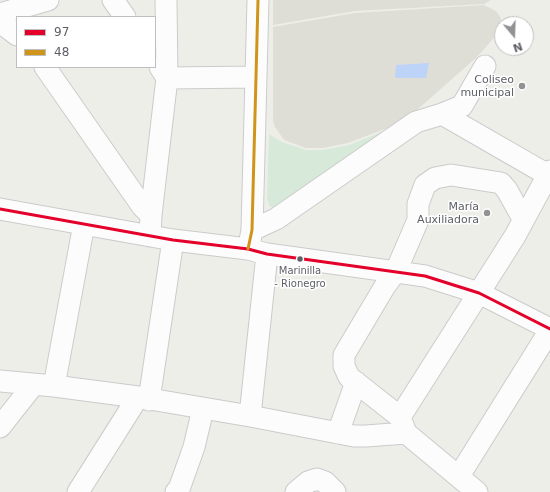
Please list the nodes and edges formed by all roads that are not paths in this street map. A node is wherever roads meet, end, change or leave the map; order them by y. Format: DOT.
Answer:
graph roads {
  1 [pos="48,0"];
  2 [pos="113,0"];
  3 [pos="166,0"];
  4 [pos="258,0"];
  5 [pos="0,14"];
  6 [pos="41,16"];
  7 [pos="123,16"];
  8 [pos="0,22"];
  9 [pos="16,34"];
  10 [pos="156,62"];
  11 [pos="485,66"];
  12 [pos="46,68"];
  13 [pos="256,77"];
  14 [pos="167,78"];
  15 [pos="442,114"];
  16 [pos="549,173"];
  17 [pos="0,209"];
  18 [pos="151,215"];
  19 [pos="524,219"];
  20 [pos="84,224"];
  21 [pos="150,236"];
  22 [pos="173,240"];
  23 [pos="256,244"];
  24 [pos="396,271"];
  25 [pos="479,293"];
  26 [pos="550,330"];
  27 [pos="0,380"];
  28 [pos="356,382"];
  29 [pos="34,384"];
  30 [pos="54,386"];
  31 [pos="143,398"];
  32 [pos="203,409"];
  33 [pos="250,416"];
  34 [pos="403,425"];
  35 [pos="0,427"];
  36 [pos="338,433"];
  37 [pos="459,476"];
  38 [pos="78,492"];
  39 [pos="176,492"];
  40 [pos="296,492"];
  41 [pos="335,492"];
  42 [pos="477,492"];
  1 -- 5 [label="street"];
  1 -- 6 [label="street"];
  2 -- 7 [label="street"];
  3 -- 14 [label="street"];
  4 -- 13 [label="street"];
  8 -- 9 [label="street"];
  10 -- 14 [label="street"];
  11 -- 15 [label="street"];
  12 -- 18 [label="street"];
  13 -- 14 [label="street"];
  13 -- 23 [label="street"];
  14 -- 18 [label="street"];
  15 -- 16 [label="street"];
  15 -- 23 [label="street"];
  16 -- 19 [label="street"];
  17 -- 20 [label="street"];
  18 -- 21 [label="street"];
  19 -- 24 [label="street"];
  19 -- 25 [label="street"];
  20 -- 21 [label="street"];
  20 -- 30 [label="street"];
  21 -- 22 [label="street"];
  22 -- 23 [label="street"];
  22 -- 31 [label="street"];
  23 -- 24 [label="street"];
  23 -- 33 [label="street"];
  24 -- 25 [label="street"];
  24 -- 28 [label="street"];
  25 -- 26 [label="street"];
  25 -- 34 [label="street"];
  26 -- 37 [label="street"];
  27 -- 29 [label="street"];
  28 -- 34 [label="street"];
  28 -- 36 [label="street"];
  29 -- 30 [label="street"];
  29 -- 35 [label="street"];
  30 -- 31 [label="street"];
  31 -- 32 [label="street"];
  31 -- 38 [label="street"];
  32 -- 33 [label="street"];
  32 -- 39 [label="street"];
  33 -- 36 [label="street"];
  34 -- 36 [label="street"];
  34 -- 37 [label="street"];
  37 -- 42 [label="street"];
  40 -- 41 [label="street"];
}
